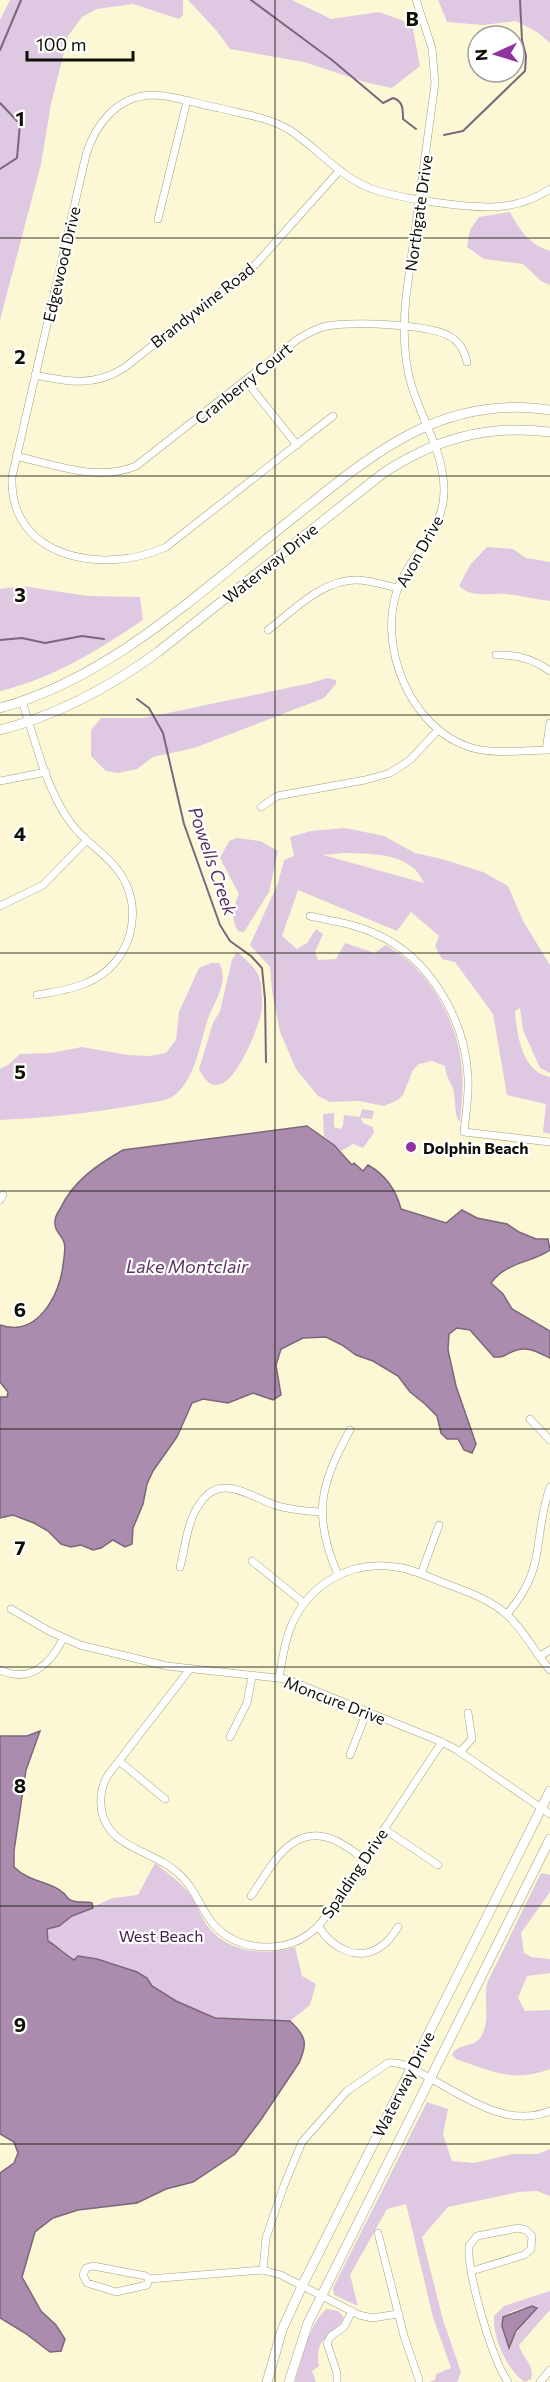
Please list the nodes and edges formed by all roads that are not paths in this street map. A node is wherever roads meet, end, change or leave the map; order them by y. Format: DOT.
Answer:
graph roads {
  1 [pos="416,0"];
  2 [pos="187,101"];
  3 [pos="340,170"];
  4 [pos="550,189"];
  5 [pos="420,199"];
  6 [pos="158,219"];
  7 [pos="404,327"];
  8 [pos="467,362"];
  9 [pos="35,375"];
  10 [pos="246,381"];
  11 [pos="550,410"];
  12 [pos="333,416"];
  13 [pos="427,425"];
  14 [pos="550,432"];
  15 [pos="435,444"];
  16 [pos="297,445"];
  17 [pos="16,456"];
  18 [pos="398,588"];
  19 [pos="268,630"];
  20 [pos="496,655"];
  21 [pos="550,671"];
  22 [pos="22,701"];
  23 [pos="0,708"];
  24 [pos="29,722"];
  25 [pos="550,723"];
  26 [pos="0,730"];
  27 [pos="438,730"];
  28 [pos="548,750"];
  29 [pos="46,772"];
  30 [pos="0,781"];
  31 [pos="261,807"];
  32 [pos="86,842"];
  33 [pos="0,906"];
  34 [pos="310,916"];
  35 [pos="38,995"];
  36 [pos="550,1142"];
  37 [pos="530,1419"];
  38 [pos="350,1430"];
  39 [pos="550,1440"];
  40 [pos="550,1487"];
  41 [pos="321,1512"];
  42 [pos="439,1525"];
  43 [pos="252,1561"];
  44 [pos="180,1567"];
  45 [pos="421,1574"];
  46 [pos="338,1575"];
  47 [pos="304,1603"];
  48 [pos="11,1608"];
  49 [pos="507,1614"];
  50 [pos="63,1639"];
  51 [pos="550,1650"];
  52 [pos="540,1656"];
  53 [pos="190,1669"];
  54 [pos="550,1670"];
  55 [pos="0,1671"];
  56 [pos="252,1677"];
  57 [pos="279,1678"];
  58 [pos="367,1711"];
  59 [pos="468,1713"];
  60 [pos="230,1737"];
  61 [pos="442,1742"];
  62 [pos="460,1752"];
  63 [pos="350,1755"];
  64 [pos="119,1761"];
  65 [pos="550,1791"];
  66 [pos="165,1799"];
  67 [pos="541,1808"];
  68 [pos="550,1814"];
  69 [pos="384,1829"];
  70 [pos="550,1839"];
  71 [pos="364,1859"];
  72 [pos="438,1865"];
  73 [pos="251,1896"];
  74 [pos="318,1926"];
  75 [pos="398,1927"];
  76 [pos="412,2068"];
  77 [pos="430,2078"];
  78 [pos="550,2111"];
  79 [pos="378,2233"];
  80 [pos="263,2270"];
  81 [pos="472,2271"];
  82 [pos="148,2279"];
  83 [pos="302,2286"];
  84 [pos="322,2296"];
  85 [pos="352,2312"];
  86 [pos="398,2314"];
  87 [pos="550,2370"];
  88 [pos="419,2379"];
  89 [pos="267,2382"];
  90 [pos="289,2382"];
  91 [pos="337,2382"];
  92 [pos="508,2382"];
  93 [pos="540,2382"];
  1 -- 5 [label="street, Northgate Drive"];
  2 -- 3 [label="street, Edgewood Drive"];
  2 -- 6 [label="street"];
  2 -- 9 [label="street, Edgewood Drive"];
  3 -- 5 [label="street, Edgewood Drive"];
  3 -- 9 [label="street, Brandywine Road"];
  4 -- 5 [label="street, Edgewood Drive"];
  5 -- 7 [label="street, Northgate Drive"];
  7 -- 8 [label="street, Cranberry Court"];
  7 -- 10 [label="street, Cranberry Court"];
  7 -- 13 [label="street, Northgate Drive"];
  9 -- 17 [label="street, Edgewood Drive"];
  10 -- 16 [label="street"];
  10 -- 17 [label="street, Cranberry Court"];
  11 -- 13 [label="main road, Waterway Drive"];
  12 -- 16 [label="street, Edgewood Drive"];
  13 -- 15 [label="street, Avon Drive"];
  13 -- 22 [label="main road, Waterway Drive"];
  14 -- 15 [label="main road, Waterway Drive"];
  15 -- 18 [label="street, Avon Drive"];
  15 -- 24 [label="main road, Waterway Drive"];
  16 -- 17 [label="street, Edgewood Drive"];
  18 -- 19 [label="street"];
  18 -- 27 [label="street, Avon Drive"];
  20 -- 21 [label="street"];
  22 -- 23 [label="main road, Waterway Drive"];
  22 -- 24 [label="street"];
  24 -- 26 [label="main road, Waterway Drive"];
  24 -- 29 [label="street"];
  25 -- 28 [label="street"];
  27 -- 28 [label="street, Avon Drive"];
  27 -- 31 [label="street"];
  29 -- 30 [label="street"];
  29 -- 32 [label="street"];
  32 -- 33 [label="street"];
  32 -- 35 [label="street"];
  34 -- 36 [label="street"];
  37 -- 39 [label="street"];
  38 -- 41 [label="street"];
  40 -- 49 [label="street"];
  41 -- 44 [label="street"];
  41 -- 46 [label="street"];
  42 -- 45 [label="street"];
  43 -- 47 [label="street"];
  45 -- 46 [label="street"];
  45 -- 49 [label="street"];
  46 -- 47 [label="street"];
  47 -- 57 [label="street"];
  48 -- 50 [label="street, Moncure Drive"];
  49 -- 52 [label="street"];
  50 -- 53 [label="street, Moncure Drive"];
  50 -- 55 [label="street"];
  51 -- 52 [label="street"];
  52 -- 54 [label="street"];
  53 -- 56 [label="street, Moncure Drive"];
  53 -- 64 [label="street, Spalding Drive"];
  56 -- 57 [label="street, Moncure Drive"];
  56 -- 60 [label="street"];
  57 -- 58 [label="street, Moncure Drive"];
  58 -- 61 [label="street, Moncure Drive"];
  58 -- 63 [label="street"];
  59 -- 62 [label="street"];
  61 -- 62 [label="street, Moncure Drive"];
  61 -- 69 [label="street, Spalding Drive"];
  62 -- 67 [label="street, Moncure Drive"];
  64 -- 66 [label="street"];
  64 -- 74 [label="street, Spalding Drive"];
  65 -- 67 [label="main road, Waterway Drive"];
  67 -- 68 [label="street, Moncure Drive"];
  67 -- 76 [label="main road, Waterway Drive"];
  69 -- 71 [label="street, Spalding Drive"];
  69 -- 72 [label="street"];
  70 -- 77 [label="main road, Waterway Drive"];
  71 -- 73 [label="street"];
  71 -- 74 [label="street, Spalding Drive"];
  74 -- 75 [label="street"];
  76 -- 77 [label="street"];
  76 -- 80 [label="street"];
  76 -- 83 [label="main road, Waterway Drive"];
  77 -- 78 [label="street"];
  77 -- 84 [label="main road, Waterway Drive"];
  79 -- 86 [label="street"];
  80 -- 82 [label="street"];
  80 -- 83 [label="street"];
  81 -- 81 [label="street"];
  81 -- 92 [label="street"];
  82 -- 82 [label="street"];
  83 -- 84 [label="street"];
  83 -- 89 [label="main road, Waterway Drive"];
  84 -- 85 [label="street"];
  84 -- 90 [label="main road, Waterway Drive"];
  85 -- 86 [label="street"];
  85 -- 91 [label="street"];
  86 -- 88 [label="street"];
  87 -- 93 [label="street"];
}
